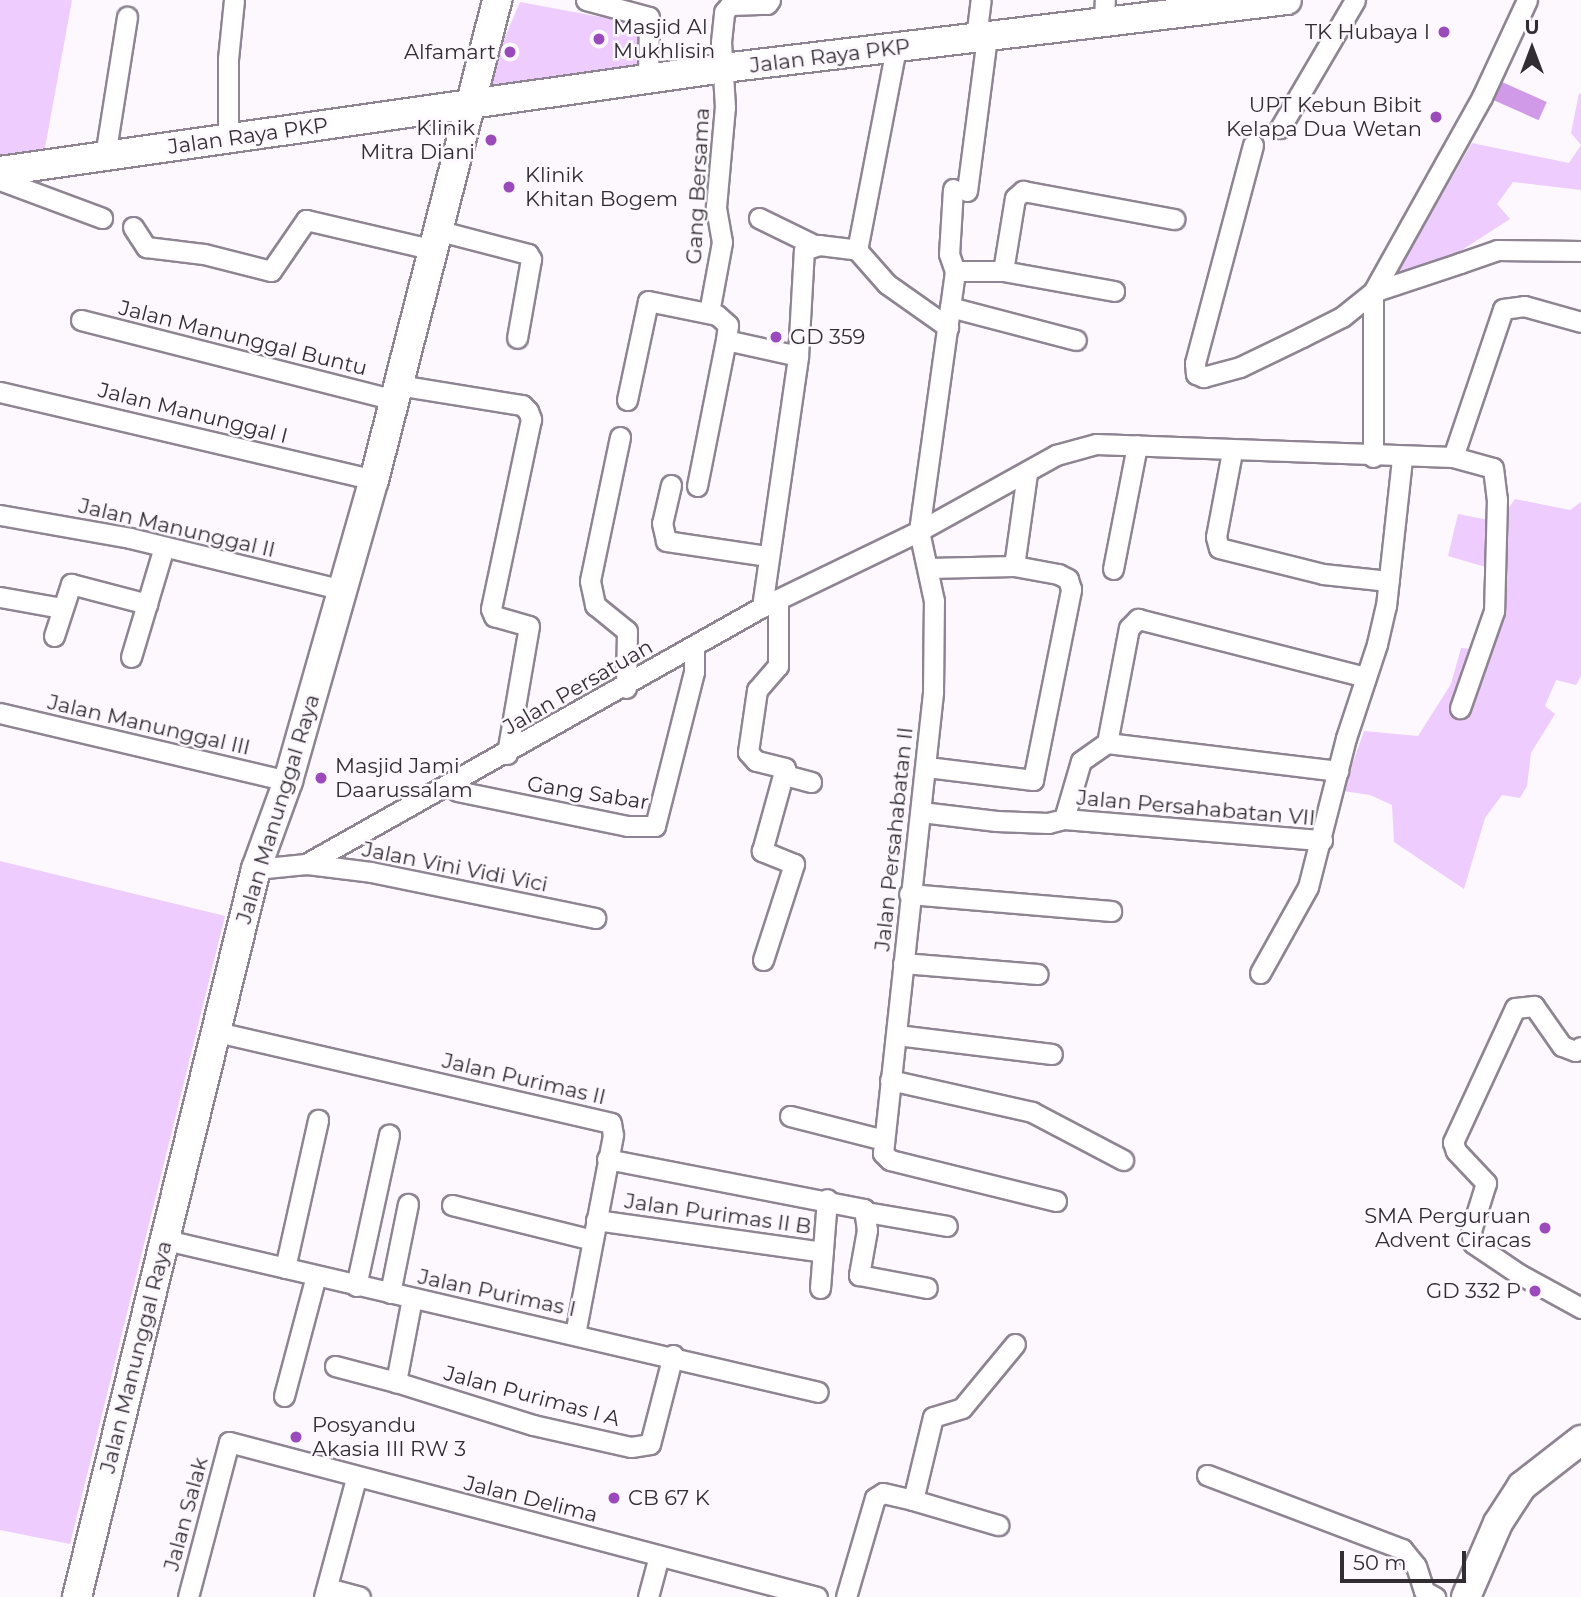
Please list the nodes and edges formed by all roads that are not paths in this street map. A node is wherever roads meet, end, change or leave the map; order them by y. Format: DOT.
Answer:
graph roads {
  1 [pos="234,0"];
  2 [pos="497,0"];
  3 [pos="586,0"];
  4 [pos="770,0"];
  5 [pos="981,0"];
  6 [pos="1355,0"];
  7 [pos="1527,0"];
  8 [pos="1269,1"];
  9 [pos="1104,11"];
  10 [pos="127,17"];
  11 [pos="982,37"];
  12 [pos="896,48"];
  13 [pos="724,68"];
  14 [pos="648,80"];
  15 [pos="472,105"];
  16 [pos="1280,128"];
  17 [pos="228,139"];
  18 [pos="1253,145"];
  19 [pos="105,156"];
  20 [pos="0,171"];
  21 [pos="0,180"];
  22 [pos="102,218"];
  23 [pos="759,218"];
  24 [pos="1174,219"];
  25 [pos="133,227"];
  26 [pos="438,241"];
  27 [pos="814,245"];
  28 [pos="857,250"];
  29 [pos="1581,251"];
  30 [pos="955,271"];
  31 [pos="1003,271"];
  32 [pos="1114,291"];
  33 [pos="1373,292"];
  34 [pos="710,307"];
  35 [pos="950,307"];
  36 [pos="81,320"];
  37 [pos="1581,322"];
  38 [pos="948,327"];
  39 [pos="517,338"];
  40 [pos="1076,340"];
  41 [pos="726,341"];
  42 [pos="798,356"];
  43 [pos="0,392"];
  44 [pos="396,393"];
  45 [pos="626,400"];
  46 [pos="620,437"];
  47 [pos="1137,445"];
  48 [pos="1232,452"];
  49 [pos="1373,457"];
  50 [pos="1453,457"];
  51 [pos="1402,458"];
  52 [pos="1027,473"];
  53 [pos="374,480"];
  54 [pos="671,485"];
  55 [pos="697,486"];
  56 [pos="0,515"];
  57 [pos="926,527"];
  58 [pos="164,547"];
  59 [pos="767,556"];
  60 [pos="1014,566"];
  61 [pos="928,568"];
  62 [pos="1113,569"];
  63 [pos="1389,581"];
  64 [pos="343,590"];
  65 [pos="0,597"];
  66 [pos="147,604"];
  67 [pos="770,604"];
  68 [pos="62,608"];
  69 [pos="54,636"];
  70 [pos="694,646"];
  71 [pos="131,657"];
  72 [pos="1366,677"];
  73 [pos="626,688"];
  74 [pos="1460,708"];
  75 [pos="0,713"];
  76 [pos="1107,743"];
  77 [pos="507,754"];
  78 [pos="926,767"];
  79 [pos="1338,771"];
  80 [pos="785,775"];
  81 [pos="288,781"];
  82 [pos="811,782"];
  83 [pos="457,791"];
  84 [pos="921,812"];
  85 [pos="1064,819"];
  86 [pos="1322,840"];
  87 [pos="306,864"];
  88 [pos="256,869"];
  89 [pos="909,894"];
  90 [pos="1111,911"];
  91 [pos="595,918"];
  92 [pos="764,960"];
  93 [pos="903,963"];
  94 [pos="1259,973"];
  95 [pos="1038,974"];
  96 [pos="217,1032"];
  97 [pos="897,1035"];
  98 [pos="1581,1048"];
  99 [pos="1052,1054"];
  100 [pos="890,1080"];
  101 [pos="790,1116"];
  102 [pos="318,1120"];
  103 [pos="389,1135"];
  104 [pos="883,1146"];
  105 [pos="607,1159"];
  106 [pos="1123,1160"];
  107 [pos="827,1199"];
  108 [pos="1056,1201"];
  109 [pos="408,1204"];
  110 [pos="452,1205"];
  111 [pos="866,1212"];
  112 [pos="947,1226"];
  113 [pos="594,1230"];
  114 [pos="166,1240"];
  115 [pos="823,1252"];
  116 [pos="285,1268"];
  117 [pos="316,1276"];
  118 [pos="356,1286"];
  119 [pos="820,1288"];
  120 [pos="927,1288"];
  121 [pos="390,1293"];
  122 [pos="412,1298"];
  123 [pos="1581,1308"];
  124 [pos="575,1334"];
  125 [pos="1016,1344"];
  126 [pos="673,1355"];
  127 [pos="335,1366"];
  128 [pos="396,1382"];
  129 [pos="818,1392"];
  130 [pos="284,1395"];
  131 [pos="1581,1440"];
  132 [pos="229,1442"];
  133 [pos="1206,1475"];
  134 [pos="356,1478"];
  135 [pos="913,1500"];
  136 [pos="998,1525"];
  137 [pos="659,1556"];
  138 [pos="325,1593"];
  139 [pos="1431,1595"];
  140 [pos="77,1597"];
  141 [pos="188,1597"];
  142 [pos="360,1597"];
  143 [pos="648,1597"];
  144 [pos="817,1597"];
  145 [pos="846,1597"];
  146 [pos="1467,1597"];
  1 -- 17 [label="street"];
  2 -- 15 [label="street, Jalan Manunggal Raya"];
  3 -- 14 [label="street"];
  4 -- 13 [label="street, Gang Bersama"];
  5 -- 11 [label="street"];
  6 -- 16 [label="street"];
  7 -- 33 [label="street"];
  8 -- 9 [label="street, Jalan Raya PKP"];
  9 -- 11 [label="street, Jalan Raya PKP"];
  10 -- 19 [label="street"];
  11 -- 12 [label="street, Jalan Raya PKP"];
  11 -- 30 [label="street"];
  12 -- 13 [label="street, Jalan Raya PKP"];
  12 -- 28 [label="street"];
  13 -- 14 [label="street, Jalan Raya PKP"];
  13 -- 34 [label="street, Gang Bersama"];
  14 -- 15 [label="street, Jalan Raya PKP"];
  15 -- 17 [label="street, Jalan Raya PKP"];
  15 -- 26 [label="street, Jalan Manunggal Raya"];
  17 -- 19 [label="street, Jalan Raya PKP"];
  18 -- 33 [label="street"];
  19 -- 20 [label="street, Jalan Raya PKP"];
  21 -- 22 [label="street"];
  23 -- 27 [label="street"];
  24 -- 31 [label="street"];
  25 -- 26 [label="street"];
  26 -- 39 [label="street"];
  26 -- 44 [label="street, Jalan Manunggal Raya"];
  27 -- 28 [label="street"];
  27 -- 42 [label="street"];
  28 -- 38 [label="street"];
  29 -- 33 [label="street"];
  30 -- 31 [label="street"];
  30 -- 35 [label="street"];
  31 -- 32 [label="street"];
  33 -- 49 [label="street"];
  35 -- 38 [label="street"];
  35 -- 40 [label="street"];
  36 -- 44 [label="street, Jalan Manunggal Buntu"];
  37 -- 50 [label="street"];
  38 -- 57 [label="street"];
  41 -- 42 [label="street"];
  41 -- 45 [label="street"];
  41 -- 55 [label="street"];
  42 -- 59 [label="street"];
  43 -- 53 [label="street, Jalan Manunggal I"];
  44 -- 53 [label="street, Jalan Manunggal Raya"];
  44 -- 77 [label="street, Jalan Manunggal Buntu"];
  46 -- 73 [label="street"];
  47 -- 48 [label="street"];
  47 -- 52 [label="street"];
  47 -- 62 [label="street"];
  48 -- 49 [label="street"];
  48 -- 63 [label="street"];
  49 -- 51 [label="street"];
  50 -- 51 [label="street"];
  50 -- 74 [label="street"];
  51 -- 63 [label="street"];
  52 -- 57 [label="street"];
  52 -- 60 [label="street"];
  53 -- 64 [label="street, Jalan Manunggal Raya"];
  54 -- 59 [label="street"];
  56 -- 58 [label="street, Jalan Manunggal II"];
  57 -- 61 [label="street, Jalan Persahabatan II"];
  57 -- 67 [label="street, Jalan Persatuan"];
  58 -- 64 [label="street, Jalan Manunggal II"];
  58 -- 66 [label="street"];
  59 -- 67 [label="street"];
  60 -- 61 [label="street"];
  60 -- 78 [label="street"];
  61 -- 78 [label="street, Jalan Persahabatan II"];
  63 -- 72 [label="street"];
  64 -- 81 [label="street, Jalan Manunggal Raya"];
  65 -- 68 [label="street"];
  66 -- 68 [label="street"];
  66 -- 71 [label="street"];
  67 -- 70 [label="street, Jalan Persatuan"];
  67 -- 80 [label="street"];
  68 -- 69 [label="street"];
  70 -- 73 [label="street, Jalan Persatuan"];
  70 -- 83 [label="street, Gang Sabar"];
  72 -- 76 [label="street"];
  72 -- 79 [label="street"];
  73 -- 77 [label="street, Jalan Persatuan"];
  75 -- 81 [label="street, Jalan Manunggal III"];
  76 -- 79 [label="street"];
  76 -- 85 [label="street"];
  77 -- 87 [label="street, Jalan Persatuan"];
  78 -- 84 [label="street, Jalan Persahabatan II"];
  79 -- 86 [label="street"];
  80 -- 82 [label="street"];
  80 -- 92 [label="street"];
  81 -- 88 [label="street, Jalan Manunggal Raya"];
  84 -- 85 [label="street, Jalan Persahabatan VII"];
  84 -- 89 [label="street, Jalan Persahabatan II"];
  85 -- 86 [label="street, Jalan Persahabatan VII"];
  86 -- 94 [label="street, Jalan Persahabatan VII"];
  87 -- 88 [label="street, Jalan Persatuan"];
  87 -- 91 [label="street, Jalan Vini Vidi Vici"];
  88 -- 96 [label="street, Jalan Manunggal Raya"];
  89 -- 90 [label="street"];
  89 -- 93 [label="street, Jalan Persahabatan II"];
  93 -- 95 [label="street"];
  93 -- 97 [label="street, Jalan Persahabatan II"];
  96 -- 105 [label="street, Jalan Purimas II"];
  96 -- 114 [label="street, Jalan Manunggal Raya"];
  97 -- 99 [label="street"];
  97 -- 100 [label="street, Jalan Persahabatan II"];
  98 -- 123 [label="street"];
  100 -- 104 [label="street, Jalan Persahabatan II"];
  100 -- 106 [label="street"];
  101 -- 104 [label="street"];
  102 -- 116 [label="street"];
  103 -- 118 [label="street"];
  104 -- 108 [label="street"];
  105 -- 107 [label="street"];
  105 -- 113 [label="street, Jalan Purimas II"];
  107 -- 111 [label="street"];
  107 -- 115 [label="street, Jalan Purimas II B"];
  109 -- 121 [label="street"];
  110 -- 113 [label="street, Jalan Purimas II B"];
  111 -- 112 [label="street"];
  111 -- 120 [label="street"];
  113 -- 115 [label="street, Jalan Purimas II B"];
  113 -- 124 [label="street, Jalan Purimas II"];
  114 -- 116 [label="street, Jalan Purimas I"];
  114 -- 140 [label="street, Jalan Manunggal Raya"];
  115 -- 119 [label="street"];
  116 -- 117 [label="street, Jalan Purimas I"];
  117 -- 118 [label="street, Jalan Purimas I"];
  117 -- 130 [label="street"];
  118 -- 121 [label="street, Jalan Purimas I"];
  121 -- 122 [label="street, Jalan Purimas I"];
  122 -- 124 [label="street, Jalan Purimas I"];
  122 -- 128 [label="street"];
  124 -- 126 [label="street, Jalan Purimas I"];
  125 -- 135 [label="street"];
  126 -- 128 [label="street, Jalan Purimas I A"];
  126 -- 129 [label="street, Jalan Purimas I"];
  127 -- 128 [label="street, Jalan Purimas I A"];
  131 -- 146 [label="street"];
  132 -- 134 [label="street, Jalan Delima"];
  132 -- 141 [label="street, Jalan Salak"];
  133 -- 139 [label="street"];
  134 -- 137 [label="street, Jalan Delima"];
  134 -- 138 [label="street"];
  135 -- 136 [label="street"];
  135 -- 145 [label="street"];
  137 -- 143 [label="street"];
  137 -- 144 [label="street, Jalan Delima"];
  138 -- 142 [label="street"];
}
